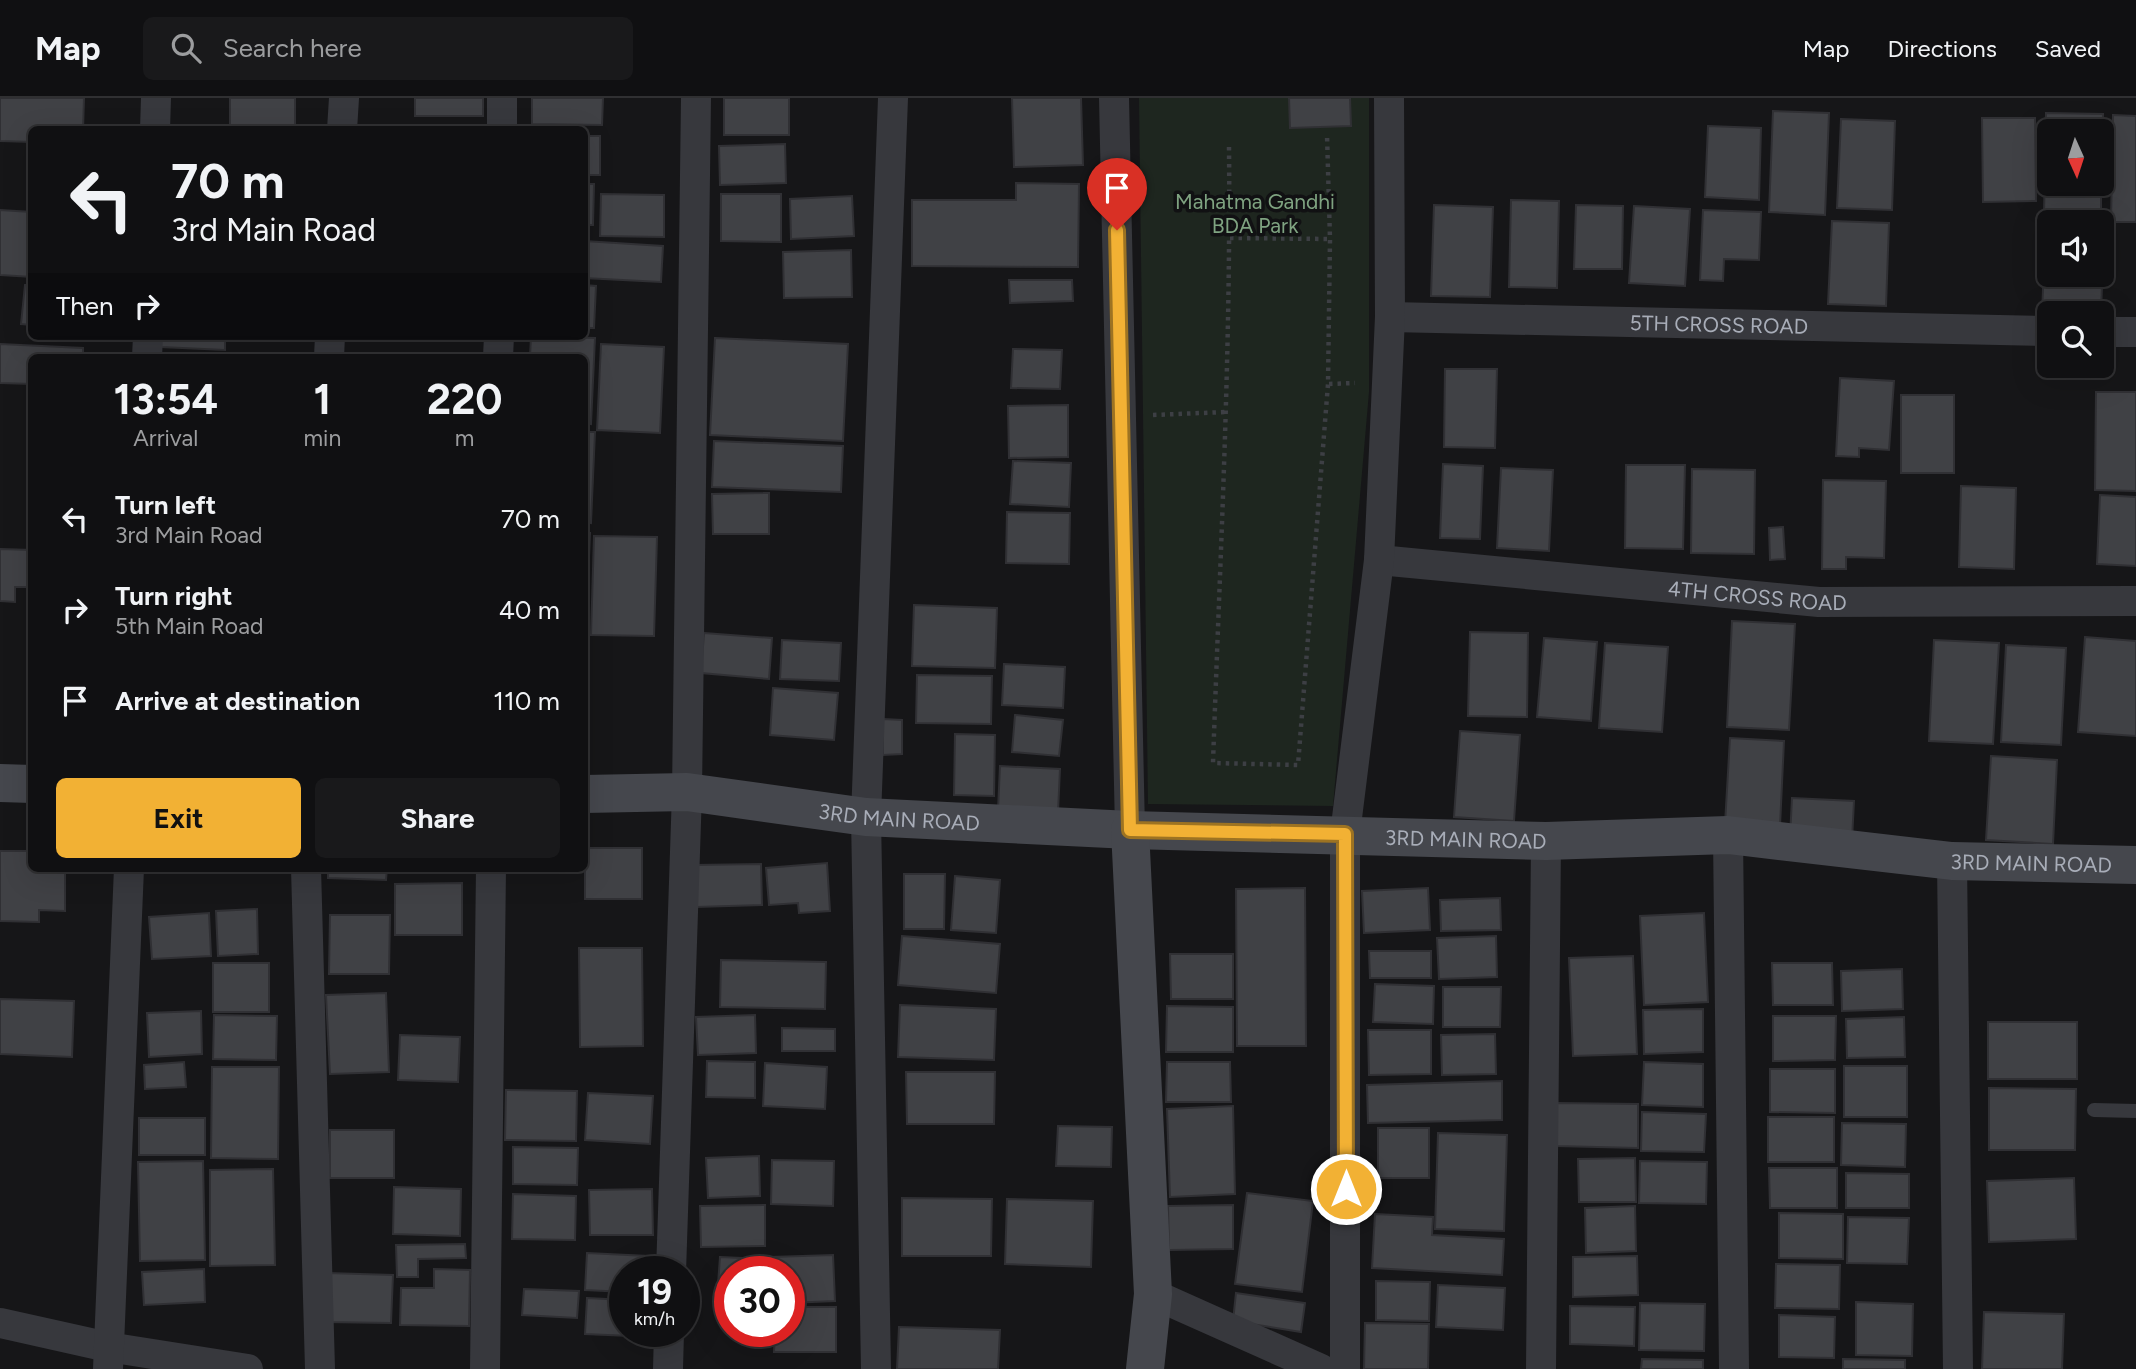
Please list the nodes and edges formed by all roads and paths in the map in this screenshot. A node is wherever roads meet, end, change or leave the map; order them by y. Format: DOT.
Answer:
graph roads {
  1 [pos="156,98"];
  2 [pos="344,98"];
  3 [pos="502,98"];
  4 [pos="695,98"];
  5 [pos="894,98"];
  6 [pos="1114,98"];
  7 [pos="1389,98"];
  8 [pos="155,126"];
  9 [pos="342,126"];
  10 [pos="502,126"];
  11 [pos="1326,135"];
  12 [pos="1229,147"];
  13 [pos="1230,238"];
  14 [pos="1330,239"];
  15 [pos="1390,317"];
  16 [pos="2037,331"];
  17 [pos="2114,332"];
  18 [pos="2136,332"];
  19 [pos="1226,412"];
  20 [pos="1121,416"];
  21 [pos="1379,560"];
  22 [pos="2136,601"];
  23 [pos="0,783"];
  24 [pos="28,784"];
  25 [pos="687,792"];
  26 [pos="588,794"];
  27 [pos="866,817"];
  28 [pos="1130,830"];
  29 [pos="1345,834"];
  30 [pos="1728,835"];
  31 [pos="1546,841"];
  32 [pos="1952,862"];
  33 [pos="2136,865"];
  34 [pos="129,872"];
  35 [pos="306,872"];
  36 [pos="491,872"];
  37 [pos="2094,1110"];
  38 [pos="2136,1111"];
  39 [pos="672,1256"];
  40 [pos="1153,1294"];
  41 [pos="0,1323"];
  42 [pos="669,1347"];
  43 [pos="108,1358"];
  44 [pos="217,1367"];
  45 [pos="248,1369"];
  46 [pos="320,1369"];
  47 [pos="485,1369"];
  48 [pos="668,1369"];
  49 [pos="876,1369"];
  50 [pos="1145,1369"];
  51 [pos="1321,1369"];
  52 [pos="1345,1369"];
  53 [pos="1541,1369"];
  54 [pos="1734,1369"];
  55 [pos="1958,1369"];
  1 -- 8 [label="street"];
  2 -- 9 [label="street"];
  3 -- 10 [label="street"];
  4 -- 25 [label="street"];
  5 -- 27 [label="street"];
  6 -- 20 [label="street"];
  7 -- 15 [label="street"];
  11 -- 14 [label="path"];
  12 -- 13 [label="path"];
  13 -- 14 [label="path"];
  13 -- 19 [label="path"];
  14 -- 19 [label="path"];
  15 -- 16 [label="street, 5TH CROSS ROAD"];
  15 -- 21 [label="street"];
  17 -- 18 [label="street"];
  19 -- 20 [label="path"];
  20 -- 28 [label="street"];
  21 -- 22 [label="street, 4TH CROSS ROAD"];
  21 -- 29 [label="street"];
  23 -- 24 [label="street"];
  25 -- 26 [label="street, 3RD MAIN ROAD"];
  25 -- 27 [label="street, 3RD MAIN ROAD"];
  25 -- 39 [label="street"];
  27 -- 28 [label="street, 3RD MAIN ROAD"];
  27 -- 49 [label="street"];
  28 -- 29 [label="street, 3RD MAIN ROAD"];
  28 -- 40 [label="street"];
  29 -- 31 [label="street, 3RD MAIN ROAD"];
  29 -- 52 [label="street"];
  30 -- 31 [label="street, 3RD MAIN ROAD"];
  30 -- 32 [label="street, 3RD MAIN ROAD"];
  30 -- 54 [label="street"];
  31 -- 53 [label="street"];
  32 -- 33 [label="street, 3RD MAIN ROAD"];
  32 -- 55 [label="street"];
  34 -- 43 [label="street"];
  35 -- 46 [label="street"];
  36 -- 47 [label="street"];
  37 -- 38 [label="lane"];
  40 -- 50 [label="street"];
  40 -- 51 [label="street"];
  41 -- 43 [label="street"];
  42 -- 48 [label="street"];
  43 -- 44 [label="street"];
  44 -- 45 [label="street"];
}
